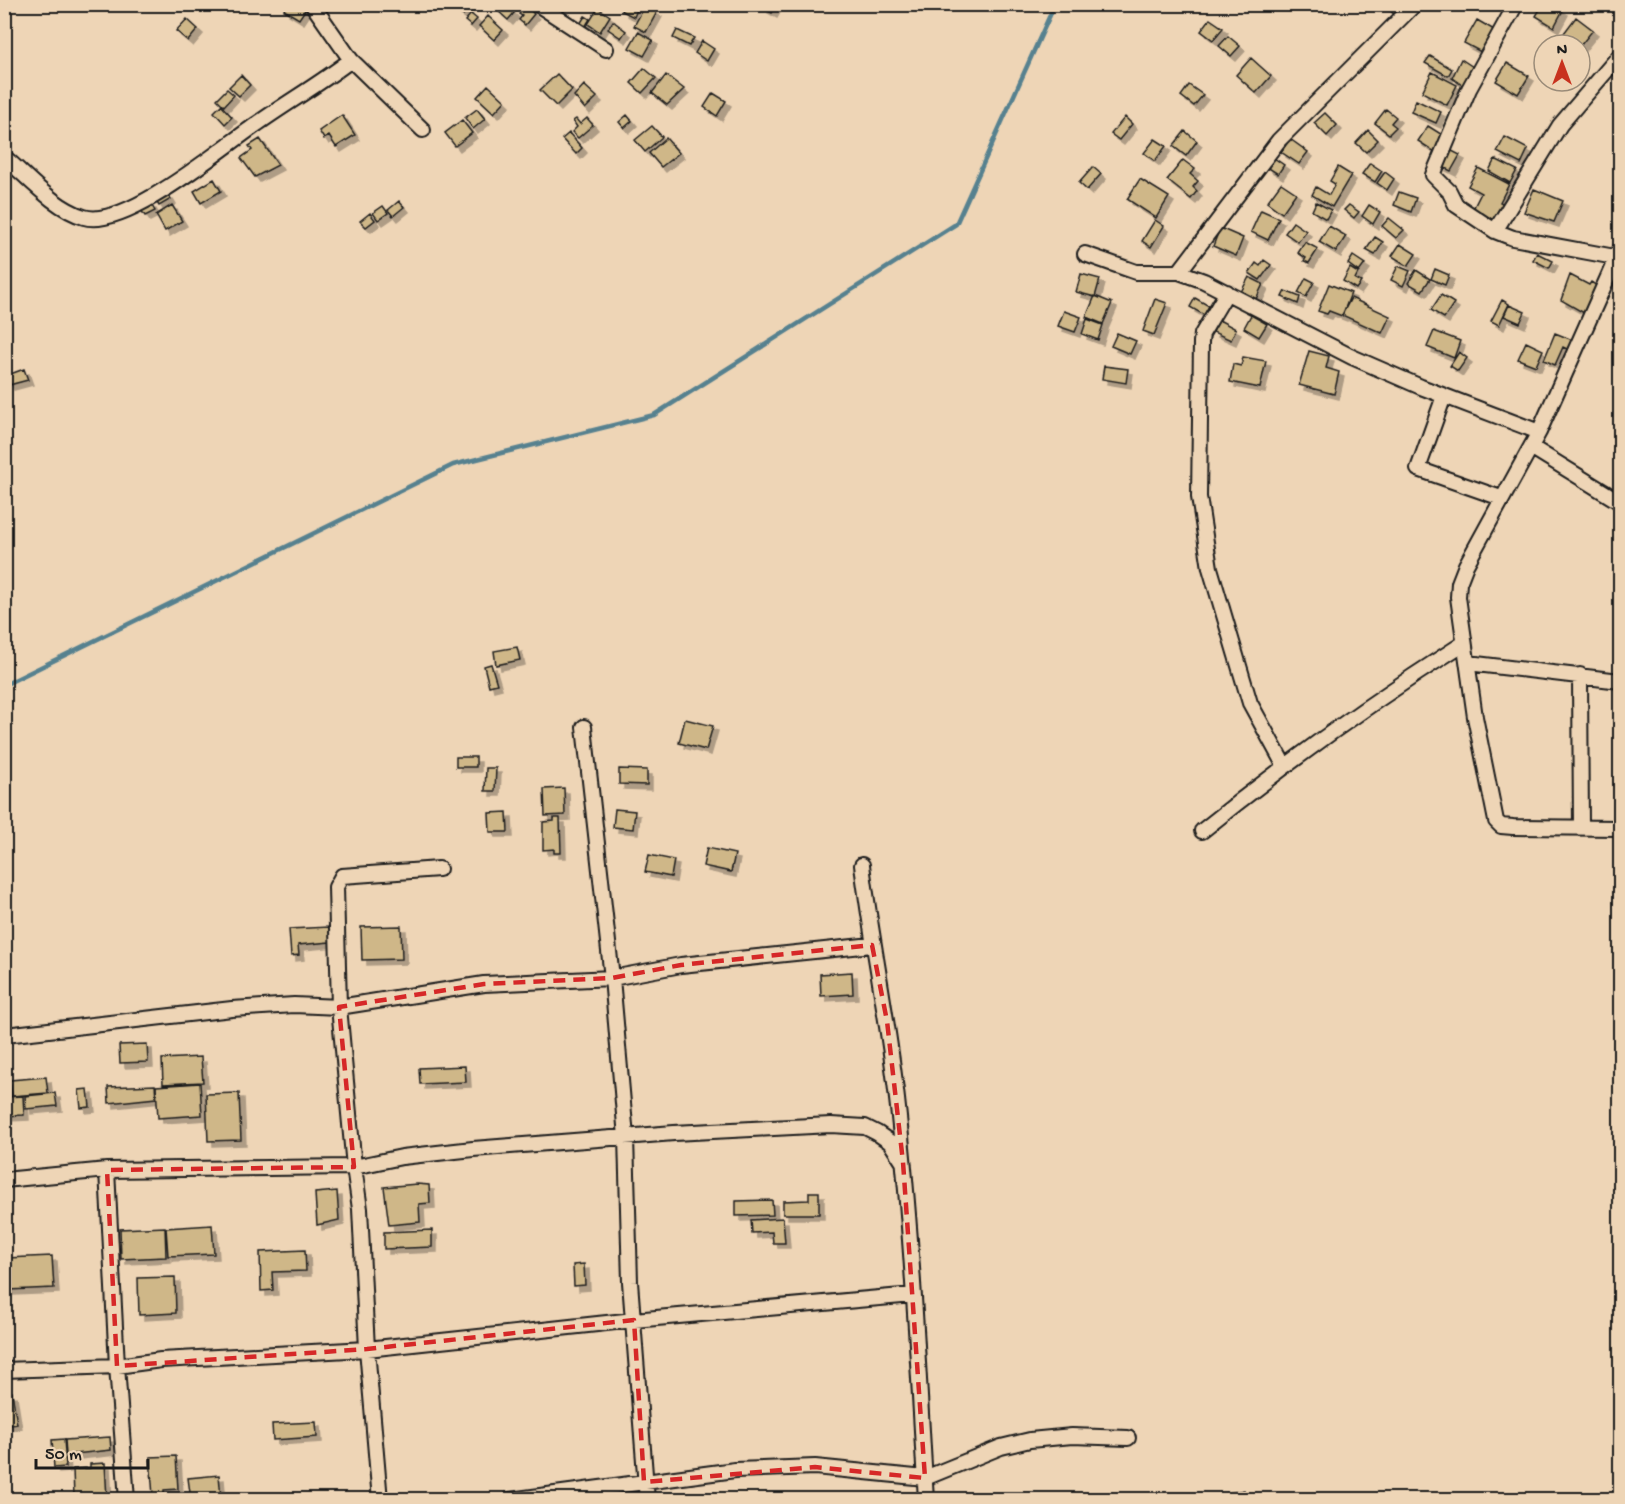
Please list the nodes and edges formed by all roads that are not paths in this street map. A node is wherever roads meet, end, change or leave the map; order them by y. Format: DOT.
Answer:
graph roads {
  1 [pos="312,4"];
  2 [pos="537,4"];
  3 [pos="1416,4"];
  4 [pos="1516,4"];
  5 [pos="606,49"];
  6 [pos="1620,55"];
  7 [pos="351,60"];
  8 [pos="423,130"];
  9 [pos="4,157"];
  10 [pos="1495,231"];
  11 [pos="1085,254"];
  12 [pos="1619,255"];
  13 [pos="1179,272"];
  14 [pos="1227,292"];
  15 [pos="1444,396"];
  16 [pos="1539,432"];
  17 [pos="1531,447"];
  18 [pos="1501,498"];
  19 [pos="1620,502"];
  20 [pos="1464,643"];
  21 [pos="1468,663"];
  22 [pos="1620,666"];
  23 [pos="1580,675"];
  24 [pos="1617,680"];
  25 [pos="584,727"];
  26 [pos="1284,765"];
  27 [pos="1581,828"];
  28 [pos="1620,828"];
  29 [pos="1202,831"];
  30 [pos="862,865"];
  31 [pos="439,869"];
  32 [pos="872,945"];
  33 [pos="612,978"];
  34 [pos="339,1007"];
  35 [pos="5,1035"];
  36 [pos="626,1137"];
  37 [pos="903,1162"];
  38 [pos="354,1167"];
  39 [pos="107,1170"];
  40 [pos="4,1180"];
  41 [pos="913,1295"];
  42 [pos="634,1320"];
  43 [pos="367,1349"];
  44 [pos="117,1366"];
  45 [pos="4,1370"];
  46 [pos="1128,1438"];
  47 [pos="925,1478"];
  48 [pos="645,1482"];
  49 [pos="127,1500"];
  50 [pos="380,1500"];
  51 [pos="510,1500"];
  52 [pos="646,1500"];
  53 [pos="926,1500"];
  1 -- 7 [label="street"];
  2 -- 5 [label="street"];
  3 -- 13 [label="street"];
  4 -- 10 [label="street"];
  6 -- 10 [label="street"];
  7 -- 8 [label="street"];
  7 -- 9 [label="street"];
  10 -- 12 [label="street"];
  11 -- 13 [label="street"];
  12 -- 16 [label="street"];
  13 -- 14 [label="street"];
  14 -- 15 [label="street"];
  14 -- 26 [label="street"];
  15 -- 16 [label="street"];
  15 -- 18 [label="street"];
  16 -- 17 [label="street"];
  17 -- 18 [label="street"];
  17 -- 19 [label="street"];
  18 -- 20 [label="street"];
  20 -- 21 [label="street"];
  20 -- 26 [label="street"];
  21 -- 23 [label="street"];
  21 -- 27 [label="street"];
  22 -- 24 [label="street"];
  23 -- 24 [label="street"];
  23 -- 27 [label="street"];
  25 -- 33 [label="street"];
  26 -- 29 [label="street"];
  27 -- 28 [label="street"];
  30 -- 32 [label="street"];
  31 -- 34 [label="street"];
  32 -- 33 [label="street"];
  32 -- 37 [label="street"];
  33 -- 34 [label="street"];
  33 -- 36 [label="street"];
  34 -- 35 [label="street"];
  34 -- 38 [label="street"];
  36 -- 37 [label="street"];
  36 -- 38 [label="street"];
  36 -- 42 [label="street"];
  37 -- 41 [label="street"];
  38 -- 39 [label="street"];
  38 -- 43 [label="street"];
  39 -- 40 [label="street"];
  39 -- 44 [label="street"];
  41 -- 42 [label="street"];
  41 -- 47 [label="street"];
  42 -- 43 [label="street"];
  42 -- 48 [label="street"];
  43 -- 44 [label="street"];
  43 -- 50 [label="street"];
  44 -- 45 [label="street"];
  44 -- 49 [label="street"];
  46 -- 47 [label="street"];
  47 -- 48 [label="street"];
  47 -- 53 [label="street"];
  48 -- 51 [label="street"];
  48 -- 52 [label="street"];
}
